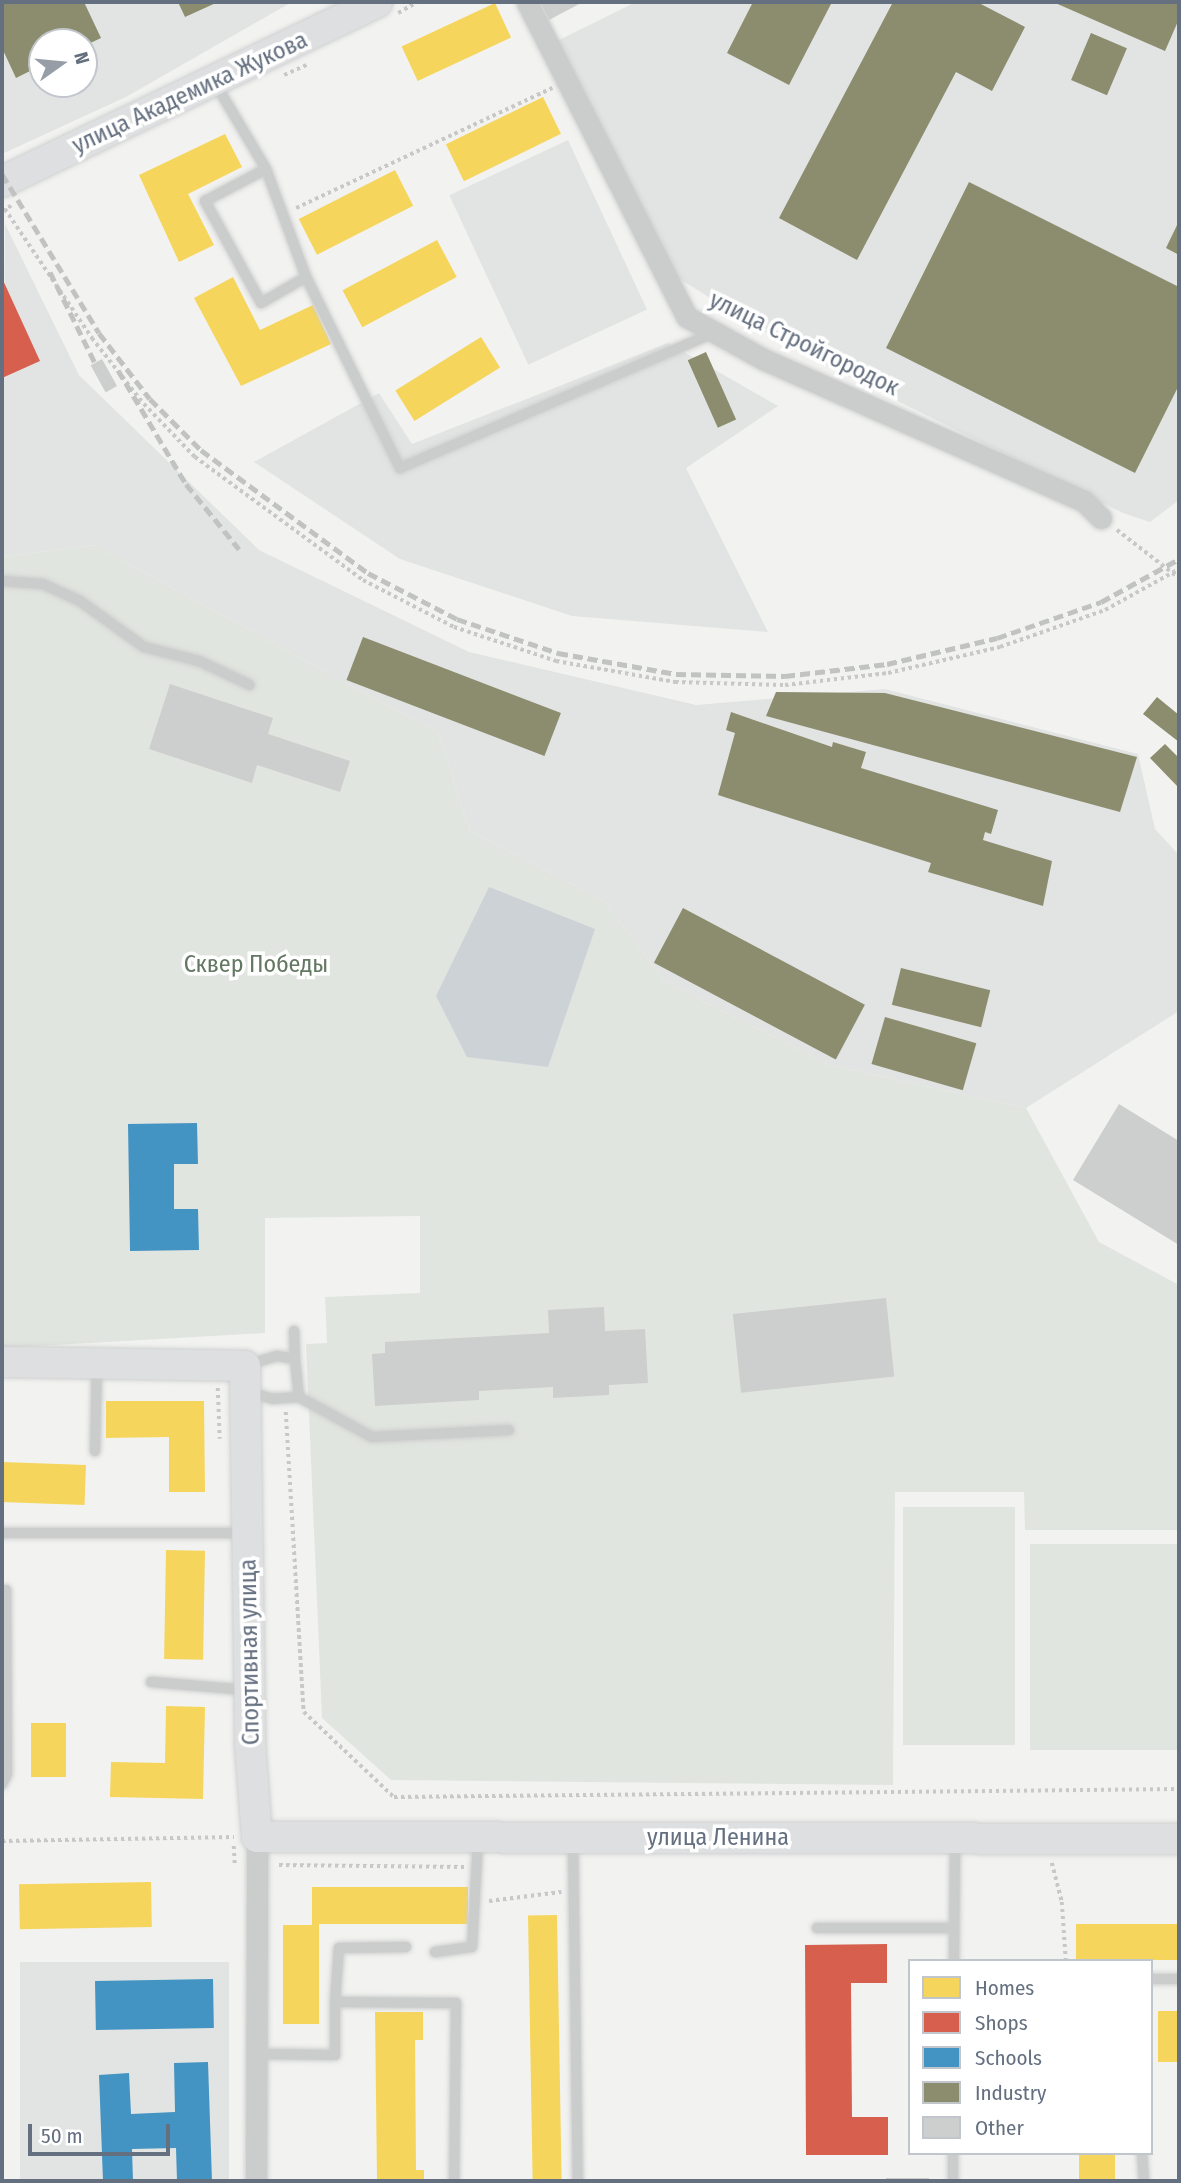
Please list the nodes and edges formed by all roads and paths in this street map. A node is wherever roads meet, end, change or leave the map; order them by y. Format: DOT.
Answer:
graph roads {
  1 [pos="377,2"];
  2 [pos="527,2"];
  3 [pos="566,82"];
  4 [pos="215,83"];
  5 [pos="266,169"];
  6 [pos="3,195"];
  7 [pos="286,199"];
  8 [pos="306,277"];
  9 [pos="711,334"];
  10 [pos="1101,518"];
  11 [pos="1179,569"];
  12 [pos="1173,573"];
  13 [pos="1179,578"];
  14 [pos="2,581"];
  15 [pos="250,685"];
  16 [pos="295,1331"];
  17 [pos="295,1359"];
  18 [pos="2,1362"];
  19 [pos="97,1363"];
  20 [pos="246,1378"];
  21 [pos="299,1396"];
  22 [pos="285,1398"];
  23 [pos="509,1430"];
  24 [pos="95,1451"];
  25 [pos="2,1533"];
  26 [pos="248,1533"];
  27 [pos="6,1590"];
  28 [pos="151,1682"];
  29 [pos="250,1690"];
  30 [pos="2,1784"];
  31 [pos="1179,1789"];
  32 [pos="257,1837"];
  33 [pos="478,1838"];
  34 [pos="573,1838"];
  35 [pos="955,1838"];
  36 [pos="1179,1839"];
  37 [pos="2,1841"];
  38 [pos="279,1865"];
  39 [pos="477,1867"];
  40 [pos="1055,1877"];
  41 [pos="574,1891"];
  42 [pos="502,1896"];
  43 [pos="817,1928"];
  44 [pos="954,1928"];
  45 [pos="406,1947"];
  46 [pos="435,1952"];
  47 [pos="954,1959"];
  48 [pos="1066,1959"];
  49 [pos="1153,1979"];
  50 [pos="1179,1979"];
  51 [pos="335,2001"];
  52 [pos="257,2054"];
  53 [pos="953,2155"];
  54 [pos="1142,2155"];
  55 [pos="256,2181"];
  56 [pos="454,2181"];
  57 [pos="578,2181"];
  58 [pos="953,2181"];
  59 [pos="1144,2181"];
  1 -- 4 [label="street, улица Академика Жукова"];
  2 -- 3 [label="street, улица Стройгородок"];
  3 -- 7 [label="path"];
  3 -- 9 [label="street, улица Стройгородок"];
  4 -- 5 [label="lane"];
  4 -- 6 [label="street, улица Академика Жукова"];
  5 -- 8 [label="lane"];
  5 -- 8 [label="lane"];
  6 -- 12 [label="path"];
  8 -- 9 [label="lane"];
  9 -- 10 [label="street, улица Стройгородок"];
  10 -- 12 [label="path"];
  11 -- 12 [label="path"];
  12 -- 13 [label="path"];
  14 -- 15 [label="lane"];
  16 -- 17 [label="lane"];
  17 -- 20 [label="lane"];
  17 -- 21 [label="lane"];
  18 -- 19 [label="street"];
  19 -- 20 [label="street"];
  19 -- 24 [label="lane"];
  20 -- 22 [label="lane"];
  20 -- 26 [label="street, Спортивная улица"];
  21 -- 22 [label="lane"];
  21 -- 23 [label="lane"];
  22 -- 31 [label="path"];
  25 -- 26 [label="lane"];
  26 -- 29 [label="street, Спортивная улица"];
  27 -- 30 [label="lane"];
  28 -- 29 [label="lane"];
  29 -- 32 [label="street, Спортивная улица"];
  32 -- 33 [label="street, улица Ленина"];
  32 -- 37 [label="path"];
  32 -- 52 [label="street, Спортивная улица"];
  33 -- 34 [label="street, улица Ленина"];
  33 -- 39 [label="lane"];
  34 -- 35 [label="street, улица Ленина"];
  34 -- 41 [label="lane"];
  35 -- 36 [label="street, улица Ленина"];
  35 -- 44 [label="lane"];
  38 -- 39 [label="path"];
  39 -- 46 [label="lane"];
  40 -- 48 [label="path"];
  41 -- 42 [label="path"];
  41 -- 57 [label="lane"];
  43 -- 44 [label="lane"];
  44 -- 47 [label="lane"];
  45 -- 51 [label="lane"];
  49 -- 50 [label="lane"];
  51 -- 52 [label="lane"];
  51 -- 56 [label="lane"];
  52 -- 55 [label="street, Спортивная улица"];
  53 -- 58 [label="lane"];
  54 -- 59 [label="lane"];
}
